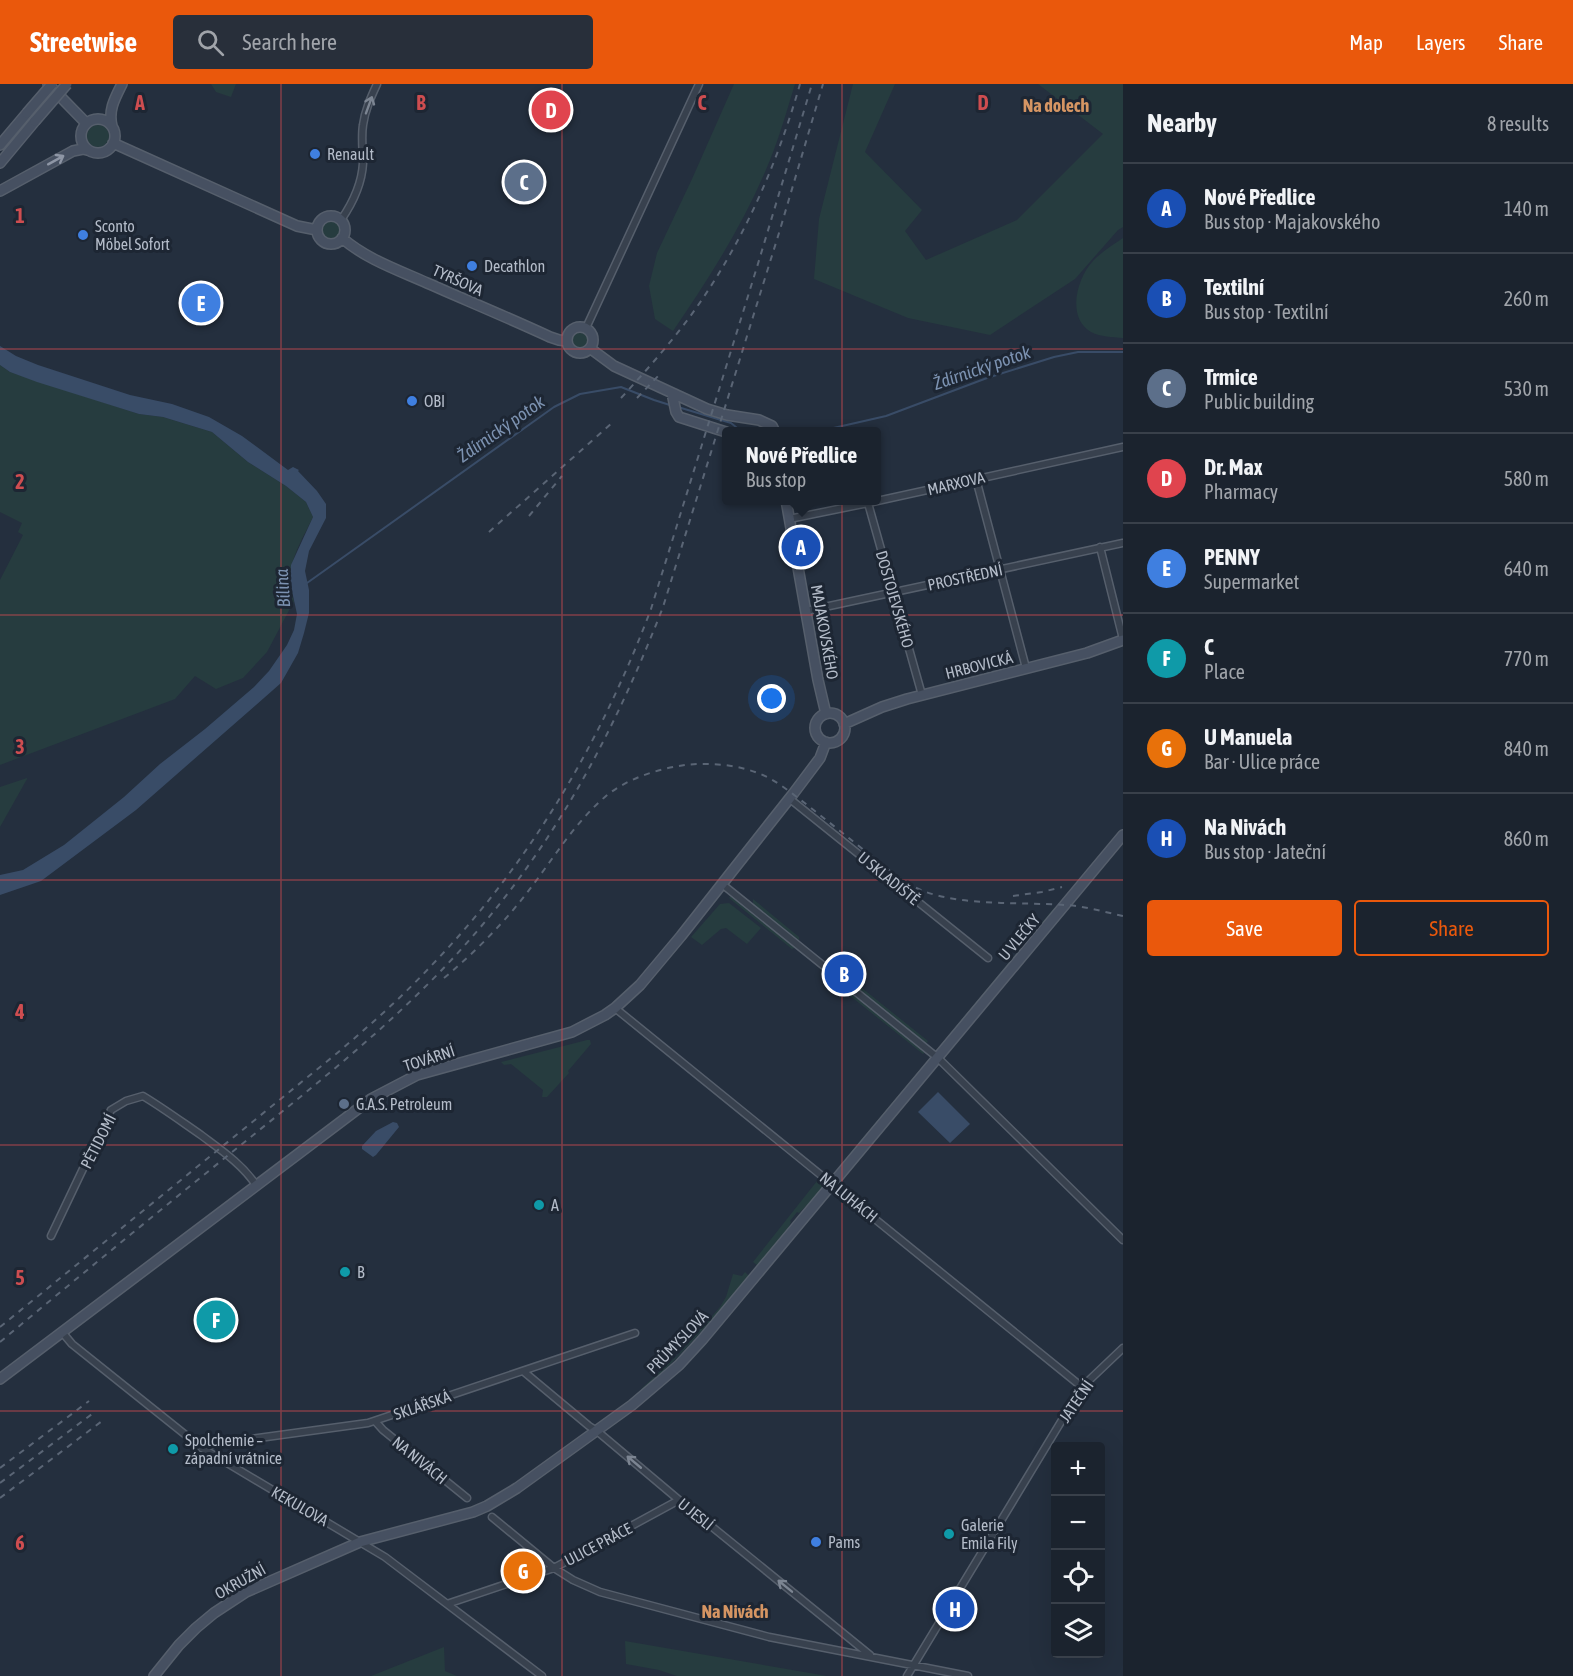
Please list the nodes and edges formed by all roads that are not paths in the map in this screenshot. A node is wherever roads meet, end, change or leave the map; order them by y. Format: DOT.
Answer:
graph roads {
  1 [pos="50,84"];
  2 [pos="68,84"];
  3 [pos="122,84"];
  4 [pos="377,84"];
  5 [pos="699,84"];
  6 [pos="86,123"];
  7 [pos="112,126"];
  8 [pos="113,143"];
  9 [pos="0,146"];
  10 [pos="87,150"];
  11 [pos="0,163"];
  12 [pos="0,192"];
  13 [pos="341,220"];
  14 [pos="317,230"];
  15 [pos="342,238"];
  16 [pos="586,328"];
  17 [pos="567,341"];
  18 [pos="591,349"];
  19 [pos="672,393"];
  20 [pos="772,427"];
  21 [pos="722,431"];
  22 [pos="1123,447"];
  23 [pos="976,479"];
  24 [pos="881,500"];
  25 [pos="786,505"];
  26 [pos="858,505"];
  27 [pos="869,505"];
  28 [pos="789,519"];
  29 [pos="1123,543"];
  30 [pos="1100,547"];
  31 [pos="1000,570"];
  32 [pos="893,592"];
  33 [pos="806,611"];
  34 [pos="1123,639"];
  35 [pos="1026,669"];
  36 [pos="922,695"];
  37 [pos="826,714"];
  38 [pos="844,724"];
  39 [pos="826,742"];
  40 [pos="790,799"];
  41 [pos="1123,835"];
  42 [pos="722,884"];
  43 [pos="988,958"];
  44 [pos="615,1008"];
  45 [pos="938,1058"];
  46 [pos="833,1184"];
  47 [pos="256,1185"];
  48 [pos="51,1236"];
  49 [pos="1123,1240"];
  50 [pos="62,1332"];
  51 [pos="635,1333"];
  52 [pos="1123,1348"];
  53 [pos="523,1371"];
  54 [pos="0,1379"];
  55 [pos="1082,1387"];
  56 [pos="375,1421"];
  57 [pos="597,1431"];
  58 [pos="202,1448"];
  59 [pos="467,1498"];
  60 [pos="679,1500"];
  61 [pos="492,1517"];
  62 [pos="360,1542"];
  63 [pos="554,1568"];
  64 [pos="447,1604"];
  65 [pos="871,1656"];
  66 [pos="914,1665"];
  67 [pos="154,1676"];
  68 [pos="542,1676"];
  69 [pos="907,1676"];
  70 [pos="968,1676"];
  1 -- 6 [label="street"];
  1 -- 9 [label="street, bridge"];
  2 -- 11 [label="street, bridge"];
  3 -- 7 [label="street"];
  13 -- 4 [label="street, one-way"];
  5 -- 16 [label="street"];
  6 -- 7 [label="street"];
  6 -- 10 [label="street"];
  7 -- 8 [label="street"];
  8 -- 10 [label="street"];
  8 -- 14 [label="street, TYRŠOVA"];
  12 -- 10 [label="street, one-way"];
  13 -- 14 [label="street"];
  13 -- 15 [label="street"];
  14 -- 15 [label="street, TYRŠOVA"];
  15 -- 17 [label="street, TYRŠOVA"];
  16 -- 17 [label="street"];
  16 -- 18 [label="street"];
  17 -- 18 [label="street, TYRŠOVA"];
  18 -- 19 [label="street, TYRŠOVA"];
  19 -- 20 [label="street, TYRŠOVA"];
  19 -- 21 [label="street"];
  22 -- 23 [label="street, MARXOVA"];
  23 -- 24 [label="street, MARXOVA"];
  23 -- 31 [label="street"];
  25 -- 28 [label="street, MAJAKOVSKÉHO"];
  26 -- 28 [label="street, MARXOVA"];
  27 -- 32 [label="street, DOSTOJEVSKÉHO"];
  28 -- 33 [label="street, MAJAKOVSKÉHO"];
  29 -- 30 [label="street, PROSTŘEDNÍ"];
  30 -- 31 [label="street, PROSTŘEDNÍ"];
  30 -- 34 [label="street"];
  31 -- 32 [label="street, PROSTŘEDNÍ"];
  31 -- 35 [label="street"];
  32 -- 33 [label="street, PROSTŘEDNÍ"];
  32 -- 36 [label="street, DOSTOJEVSKÉHO"];
  33 -- 37 [label="street, MAJAKOVSKÉHO"];
  34 -- 35 [label="street, HRBOVICKÁ"];
  35 -- 36 [label="street, HRBOVICKÁ"];
  36 -- 38 [label="street, HRBOVICKÁ"];
  37 -- 38 [label="street"];
  37 -- 39 [label="street"];
  38 -- 39 [label="street"];
  39 -- 40 [label="street, TOVÁRNÍ"];
  40 -- 42 [label="street, TOVÁRNÍ"];
  40 -- 43 [label="street, U SKLADIŠTĚ"];
  41 -- 45 [label="street, U VLEČKY"];
  42 -- 44 [label="street, TOVÁRNÍ"];
  42 -- 45 [label="street"];
  44 -- 46 [label="street, NA LUHÁCH"];
  44 -- 47 [label="street, TOVÁRNÍ"];
  45 -- 46 [label="street, PRŮMYSLOVÁ"];
  45 -- 49 [label="street"];
  46 -- 55 [label="street, NA LUHÁCH"];
  46 -- 57 [label="street, PRŮMYSLOVÁ"];
  47 -- 48 [label="street, PĚTIDOMÍ"];
  47 -- 50 [label="street, TOVÁRNÍ"];
  50 -- 54 [label="street, TOVÁRNÍ"];
  50 -- 58 [label="street, KEKULOVA"];
  51 -- 53 [label="street, SKLÁŘSKÁ"];
  52 -- 55 [label="street, JATEČNÍ"];
  53 -- 56 [label="street, SKLÁŘSKÁ"];
  53 -- 57 [label="street, U JESLÍ"];
  55 -- 66 [label="street, JATEČNÍ"];
  56 -- 58 [label="street, SKLÁŘSKÁ"];
  56 -- 59 [label="street, NA NIVÁCH"];
  60 -- 57 [label="street, U JESLÍ, one-way"];
  57 -- 62 [label="street, PRŮMYSLOVÁ"];
  58 -- 62 [label="street, KEKULOVA"];
  60 -- 63 [label="street, ULICE PRÁCE"];
  65 -- 60 [label="street, U JESLÍ, one-way"];
  61 -- 63 [label="street"];
  62 -- 64 [label="street, KEKULOVA"];
  62 -- 67 [label="street, OKRUŽNÍ"];
  63 -- 64 [label="street, ULICE PRÁCE"];
  63 -- 65 [label="street"];
  64 -- 68 [label="street, KEKULOVA"];
  65 -- 66 [label="street"];
  66 -- 69 [label="street, JATEČNÍ"];
  66 -- 70 [label="street"];
}
